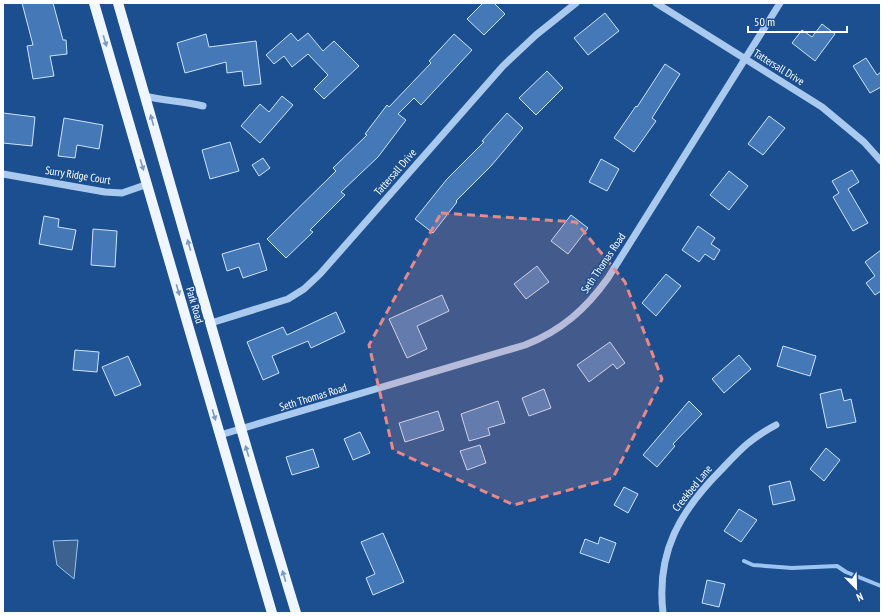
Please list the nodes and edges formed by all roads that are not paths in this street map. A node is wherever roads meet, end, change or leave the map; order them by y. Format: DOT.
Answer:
graph roads {
  1 [pos="94,3"];
  2 [pos="118,3"];
  3 [pos="576,3"];
  4 [pos="656,3"];
  5 [pos="780,3"];
  6 [pos="746,59"];
  7 [pos="145,96"];
  8 [pos="203,106"];
  9 [pos="881,161"];
  10 [pos="3,174"];
  11 [pos="148,184"];
  12 [pos="211,323"];
  13 [pos="776,425"];
  14 [pos="240,430"];
  15 [pos="220,435"];
  16 [pos="272,613"];
  17 [pos="296,613"];
  18 [pos="663,613"];
  1 -- 11 [label="main road, Park Road, one-way"];
  2 -- 7 [label="main road, Park Road"];
  3 -- 12 [label="street, Tattersall Drive"];
  4 -- 6 [label="street, Tattersall Drive"];
  5 -- 6 [label="street, Seth Thomas Road"];
  6 -- 9 [label="street, Tattersall Drive"];
  6 -- 14 [label="street, Seth Thomas Road"];
  7 -- 8 [label="street"];
  12 -- 7 [label="main road, Park Road, one-way"];
  10 -- 11 [label="street, Surry Ridge Court"];
  11 -- 15 [label="main road, Park Road, one-way"];
  12 -- 14 [label="main road, Park Road"];
  13 -- 18 [label="street, Creekbed Lane"];
  14 -- 15 [label="street, Seth Thomas Road"];
  17 -- 14 [label="main road, Park Road, one-way"];
  15 -- 16 [label="main road, Park Road"];
}
